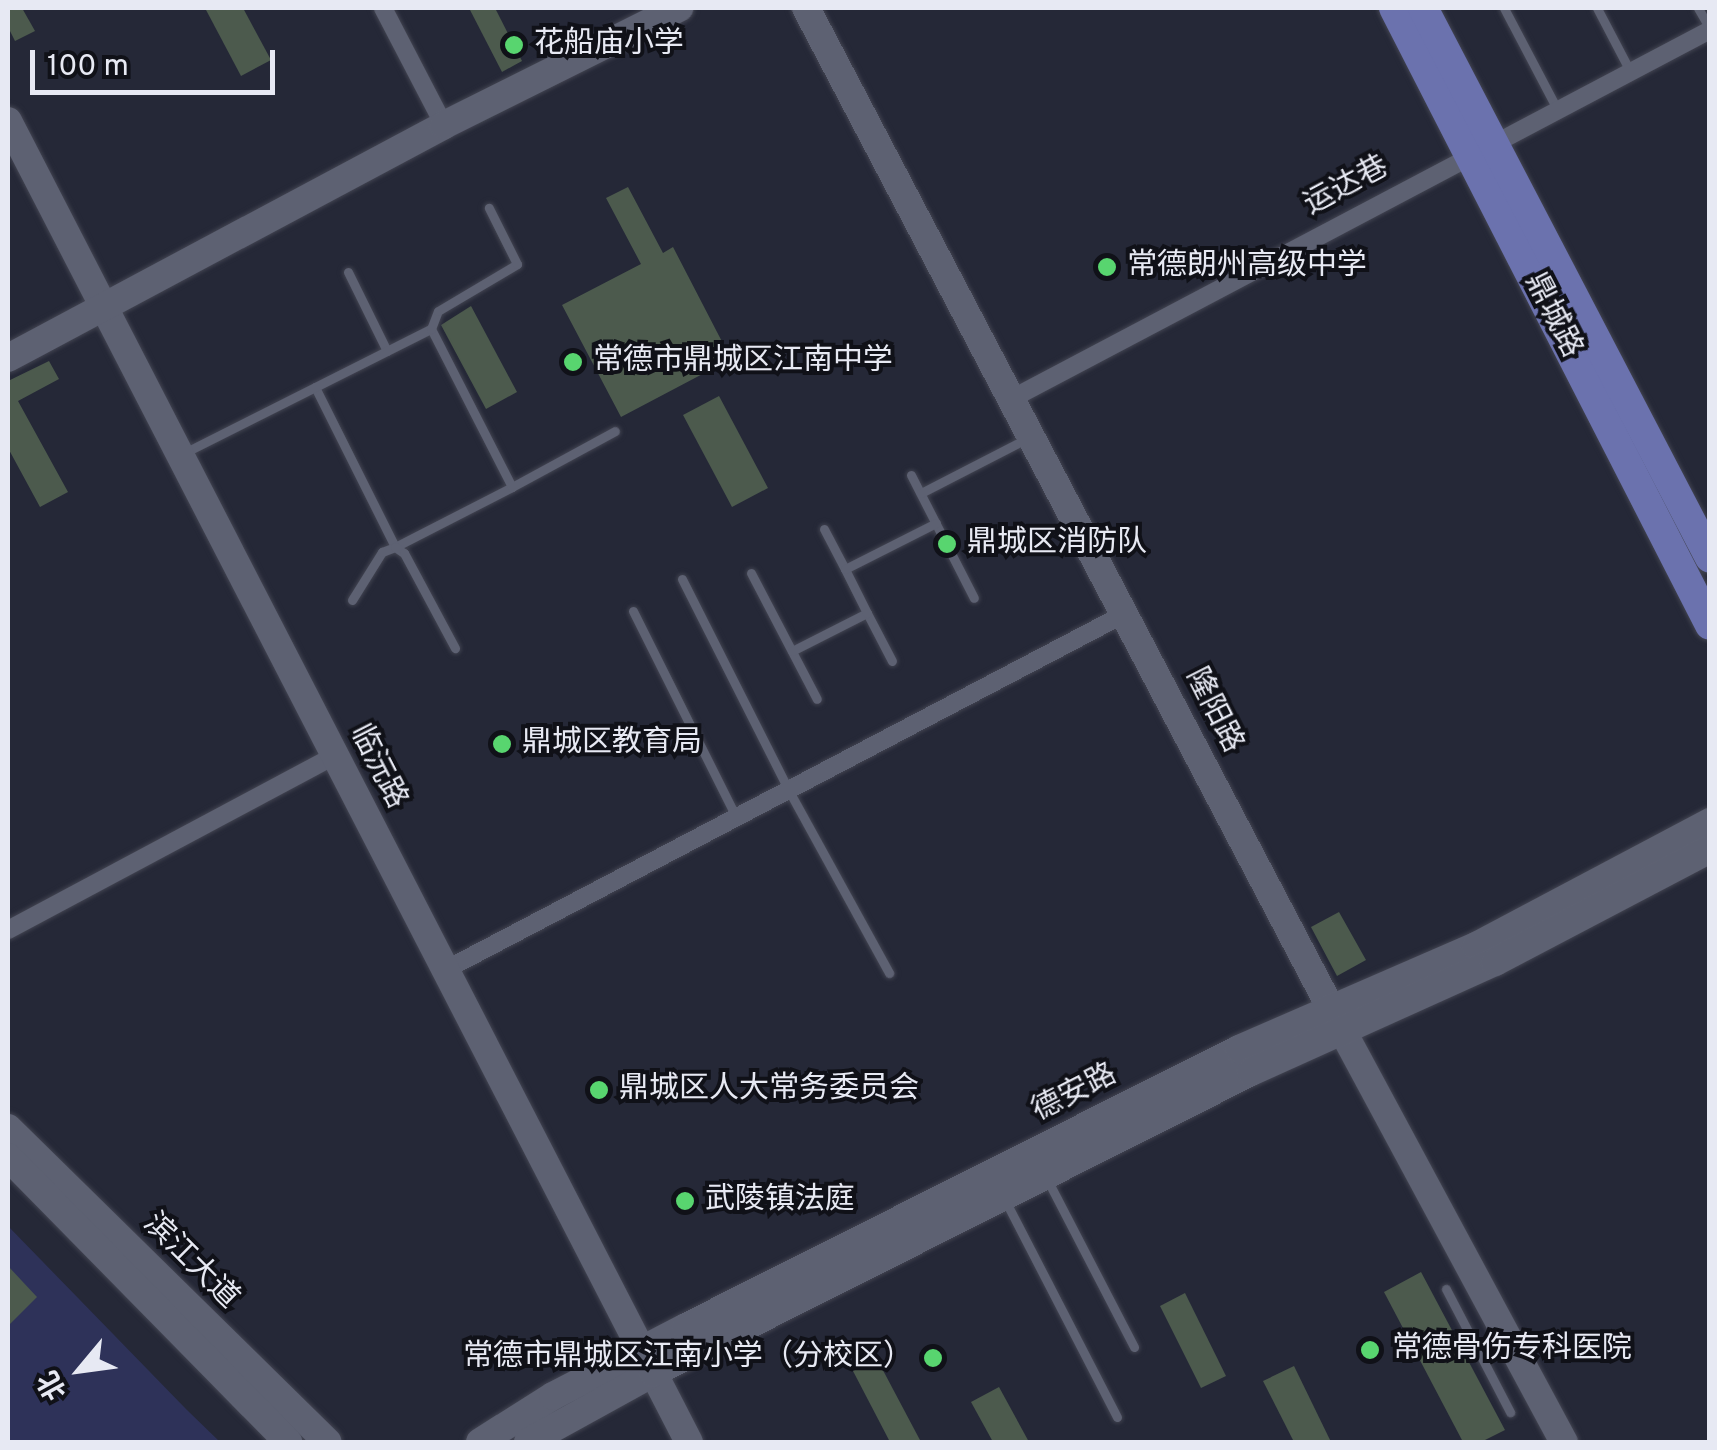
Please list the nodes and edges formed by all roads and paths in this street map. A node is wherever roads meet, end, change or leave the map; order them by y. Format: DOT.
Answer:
graph roads {
  1 [pos="383,8"];
  2 [pos="680,8"];
  3 [pos="806,8"];
  4 [pos="1394,8"];
  5 [pos="1423,8"];
  6 [pos="1504,8"];
  7 [pos="1597,8"];
  8 [pos="1698,8"];
  9 [pos="1710,29"];
  10 [pos="1630,71"];
  11 [pos="1557,109"];
  12 [pos="8,120"];
  13 [pos="444,126"];
  14 [pos="1480,148"];
  15 [pos="488,208"];
  16 [pos="348,272"];
  17 [pos="104,308"];
  18 [pos="430,329"];
  19 [pos="387,350"];
  20 [pos="8,358"];
  21 [pos="315,387"];
  22 [pos="1013,398"];
  23 [pos="615,432"];
  24 [pos="1032,436"];
  25 [pos="180,456"];
  26 [pos="912,474"];
  27 [pos="512,487"];
  28 [pos="921,493"];
  29 [pos="936,523"];
  30 [pos="824,529"];
  31 [pos="395,546"];
  32 [pos="1710,558"];
  33 [pos="845,569"];
  34 [pos="751,573"];
  35 [pos="682,579"];
  36 [pos="974,598"];
  37 [pos="352,600"];
  38 [pos="632,611"];
  39 [pos="867,612"];
  40 [pos="1126,613"];
  41 [pos="1710,625"];
  42 [pos="454,648"];
  43 [pos="792,651"];
  44 [pos="892,660"];
  45 [pos="817,700"];
  46 [pos="334,756"];
  47 [pos="788,790"];
  48 [pos="736,817"];
  49 [pos="1710,822"];
  50 [pos="1710,849"];
  51 [pos="8,930"];
  52 [pos="445,970"];
  53 [pos="889,973"];
  54 [pos="1337,1019"];
  55 [pos="8,1128"];
  56 [pos="8,1157"];
  57 [pos="1046,1176"];
  58 [pos="1004,1196"];
  59 [pos="1446,1289"];
  60 [pos="1503,1328"];
  61 [pos="1474,1344"];
  62 [pos="1134,1347"];
  63 [pos="647,1361"];
  64 [pos="1510,1412"];
  65 [pos="1117,1417"];
  66 [pos="481,1441"];
  67 [pos="288,1442"];
  68 [pos="328,1442"];
  69 [pos="528,1442"];
  70 [pos="689,1442"];
  71 [pos="1564,1442"];
  1 -- 13 [label="street"];
  2 -- 13 [label="street"];
  3 -- 22 [label="street, 隆阳路"];
  4 -- 14 [label="main road, 鼎城路"];
  5 -- 14 [label="main road, 鼎城路"];
  6 -- 11 [label="lane"];
  7 -- 10 [label="lane"];
  8 -- 9 [label="lane"];
  9 -- 10 [label="street, 运达巷"];
  10 -- 11 [label="street, 运达巷"];
  11 -- 14 [label="street, 运达巷"];
  12 -- 17 [label="street, 临沅路"];
  13 -- 17 [label="street"];
  14 -- 22 [label="street, 运达巷"];
  14 -- 32 [label="main road, 鼎城路"];
  14 -- 41 [label="main road, 鼎城路"];
  15 -- 18 [label="lane"];
  16 -- 19 [label="lane"];
  17 -- 20 [label="street"];
  17 -- 25 [label="street, 临沅路"];
  18 -- 19 [label="lane"];
  18 -- 27 [label="lane"];
  19 -- 21 [label="lane"];
  21 -- 25 [label="lane"];
  21 -- 31 [label="lane"];
  22 -- 24 [label="street, 隆阳路"];
  23 -- 27 [label="lane"];
  24 -- 28 [label="lane"];
  24 -- 40 [label="street, 隆阳路"];
  25 -- 46 [label="street, 临沅路"];
  26 -- 28 [label="lane"];
  27 -- 31 [label="lane"];
  28 -- 29 [label="lane"];
  29 -- 33 [label="lane"];
  29 -- 36 [label="lane"];
  30 -- 33 [label="lane"];
  31 -- 37 [label="lane"];
  31 -- 42 [label="lane"];
  33 -- 39 [label="lane"];
  34 -- 43 [label="lane"];
  35 -- 47 [label="lane"];
  38 -- 48 [label="lane"];
  39 -- 43 [label="lane"];
  39 -- 44 [label="lane"];
  40 -- 47 [label="street"];
  40 -- 54 [label="street, 隆阳路"];
  43 -- 45 [label="lane"];
  46 -- 51 [label="street"];
  46 -- 52 [label="street, 临沅路"];
  47 -- 48 [label="street"];
  47 -- 53 [label="lane"];
  48 -- 52 [label="street"];
  49 -- 54 [label="street, 德安路"];
  50 -- 54 [label="street, 德安路"];
  52 -- 63 [label="street, 临沅路"];
  54 -- 57 [label="street, 德安路"];
  54 -- 60 [label="street, 隆阳路"];
  54 -- 63 [label="street, 德安路"];
  55 -- 68 [label="street, 滨江大道"];
  56 -- 67 [label="street, 滨江大道"];
  57 -- 58 [label="street, 德安路"];
  57 -- 62 [label="lane"];
  58 -- 63 [label="street, 德安路"];
  58 -- 65 [label="lane"];
  59 -- 61 [label="lane"];
  60 -- 61 [label="lane"];
  60 -- 71 [label="street, 隆阳路"];
  61 -- 64 [label="lane"];
  63 -- 66 [label="street, 德安路"];
  63 -- 69 [label="street, 德安路"];
  63 -- 70 [label="street, 临沅路"];
}
